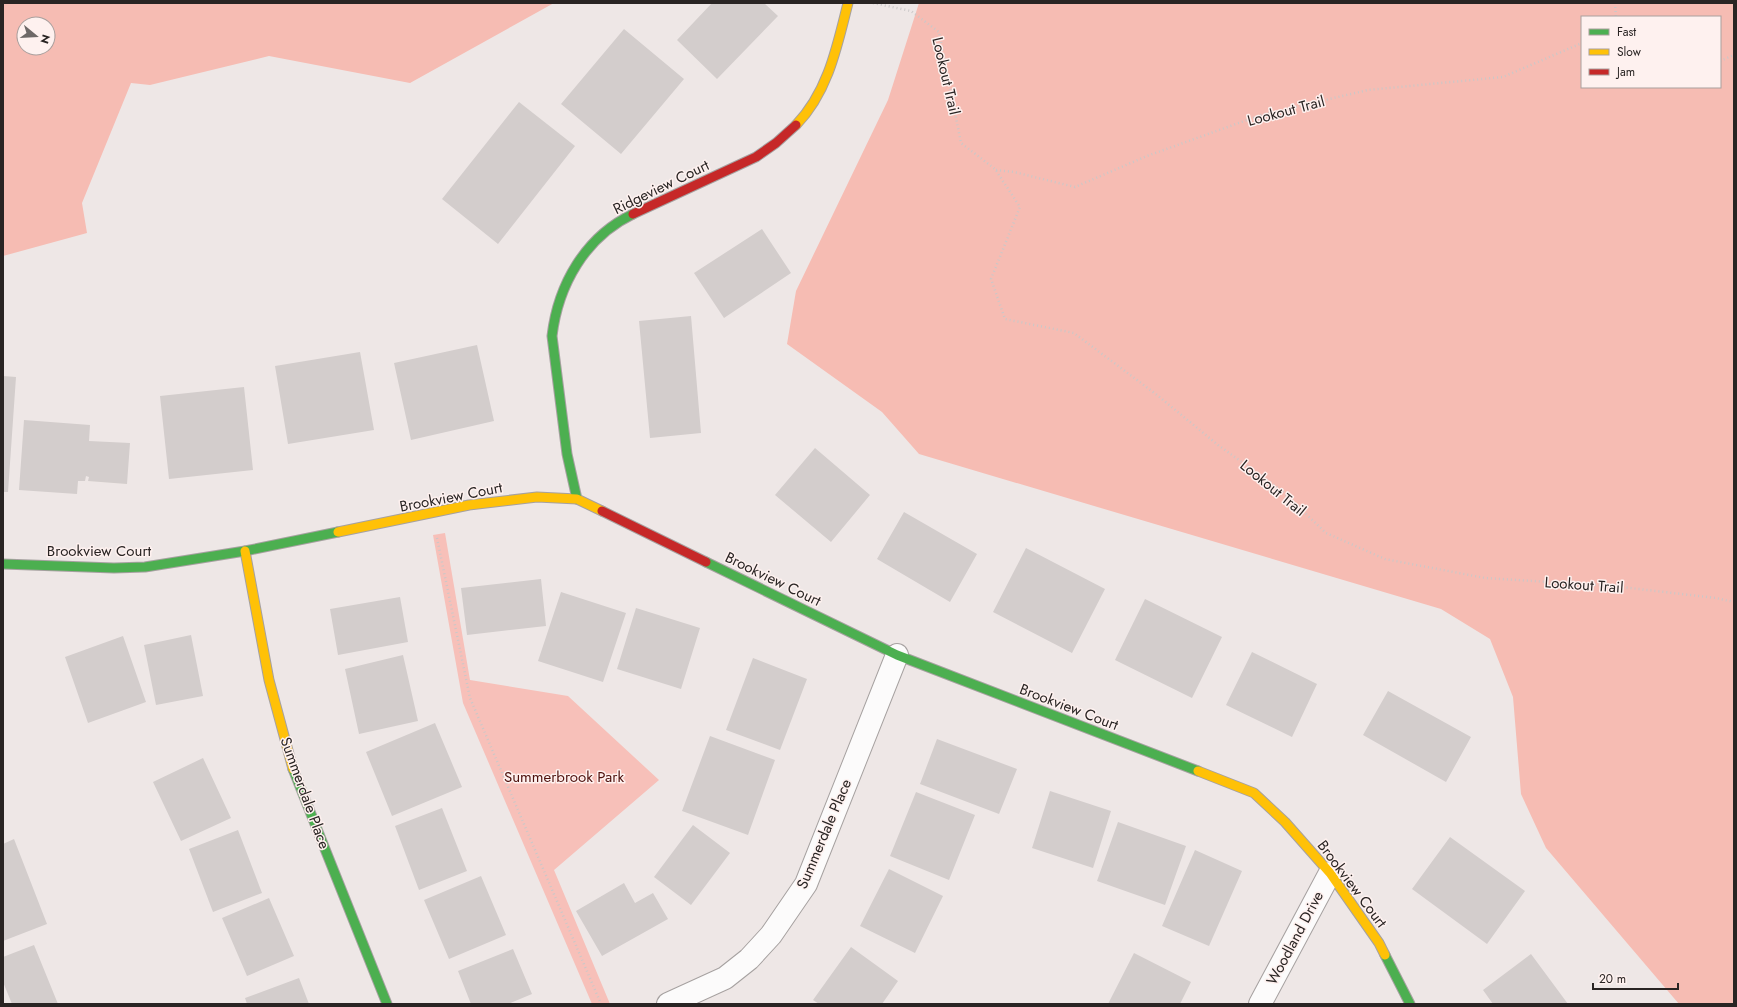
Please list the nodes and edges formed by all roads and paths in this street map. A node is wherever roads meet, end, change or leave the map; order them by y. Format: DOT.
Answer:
graph roads {
  1 [pos="848,3"];
  2 [pos="1615,3"];
  3 [pos="878,4"];
  4 [pos="1616,16"];
  5 [pos="1581,43"];
  6 [pos="1734,55"];
  7 [pos="1721,61"];
  8 [pos="995,170"];
  9 [pos="576,499"];
  10 [pos="432,514"];
  11 [pos="245,552"];
  12 [pos="3,564"];
  13 [pos="1734,602"];
  14 [pos="897,655"];
  15 [pos="1330,873"];
  16 [pos="387,1004"];
  17 [pos="601,1004"];
  18 [pos="668,1004"];
  19 [pos="1260,1004"];
  20 [pos="1410,1004"];
  1 -- 9 [label="street, Ridgeview Court"];
  2 -- 4 [label="path"];
  3 -- 8 [label="path, Lookout Trail"];
  5 -- 8 [label="path, Lookout Trail"];
  6 -- 7 [label="path"];
  8 -- 13 [label="path, Lookout Trail"];
  9 -- 10 [label="street, Brookview Court"];
  9 -- 14 [label="street, Brookview Court"];
  10 -- 11 [label="street, Brookview Court"];
  10 -- 17 [label="path"];
  11 -- 12 [label="street, Brookview Court"];
  11 -- 16 [label="street, Summerdale Place"];
  14 -- 15 [label="street, Brookview Court"];
  14 -- 18 [label="street, Summerdale Place"];
  15 -- 19 [label="street, Woodland Drive"];
  15 -- 20 [label="street, Brookview Court"];
}
